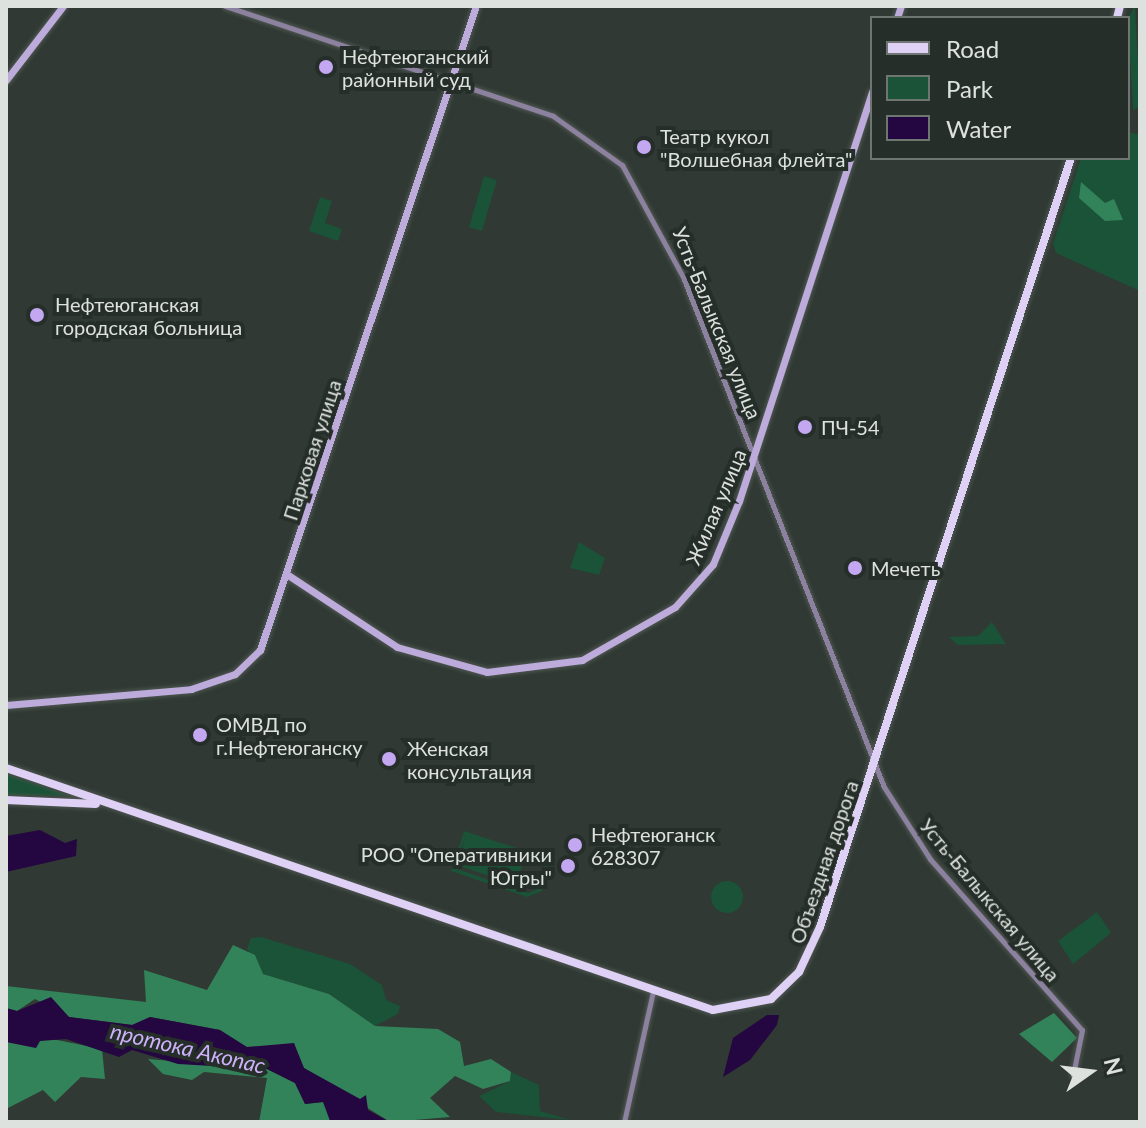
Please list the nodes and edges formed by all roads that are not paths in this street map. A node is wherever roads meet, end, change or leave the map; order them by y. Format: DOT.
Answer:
graph roads {
  1 [pos="63,6"];
  2 [pos="225,6"];
  3 [pos="476,6"];
  4 [pos="6,80"];
  5 [pos="452,81"];
  6 [pos="870,98"];
  7 [pos="1070,160"];
  8 [pos="754,459"];
  9 [pos="288,575"];
  10 [pos="6,705"];
  11 [pos="875,763"];
  12 [pos="6,768"];
  13 [pos="6,800"];
  14 [pos="116,806"];
  15 [pos="653,991"];
  16 [pos="1073,1075"];
  17 [pos="624,1122"];
  1 -- 4 [label="main road"];
  2 -- 5 [label="street, Усть-Балыкская улица"];
  3 -- 5 [label="main road, Парковая улица"];
  5 -- 8 [label="street, Усть-Балыкская улица"];
  5 -- 9 [label="main road, Парковая улица"];
  6 -- 8 [label="main road, Жилая улица"];
  7 -- 11 [label="main road, Объездная дорога"];
  8 -- 9 [label="main road, Жилая улица"];
  8 -- 11 [label="street, Усть-Балыкская улица"];
  9 -- 10 [label="main road, Парковая улица"];
  11 -- 15 [label="main road, Объездная дорога"];
  11 -- 16 [label="street, Усть-Балыкская улица"];
  12 -- 14 [label="main road, Объездная дорога"];
  13 -- 14 [label="main road"];
  14 -- 15 [label="main road, Объездная дорога"];
  15 -- 17 [label="street"];
}
